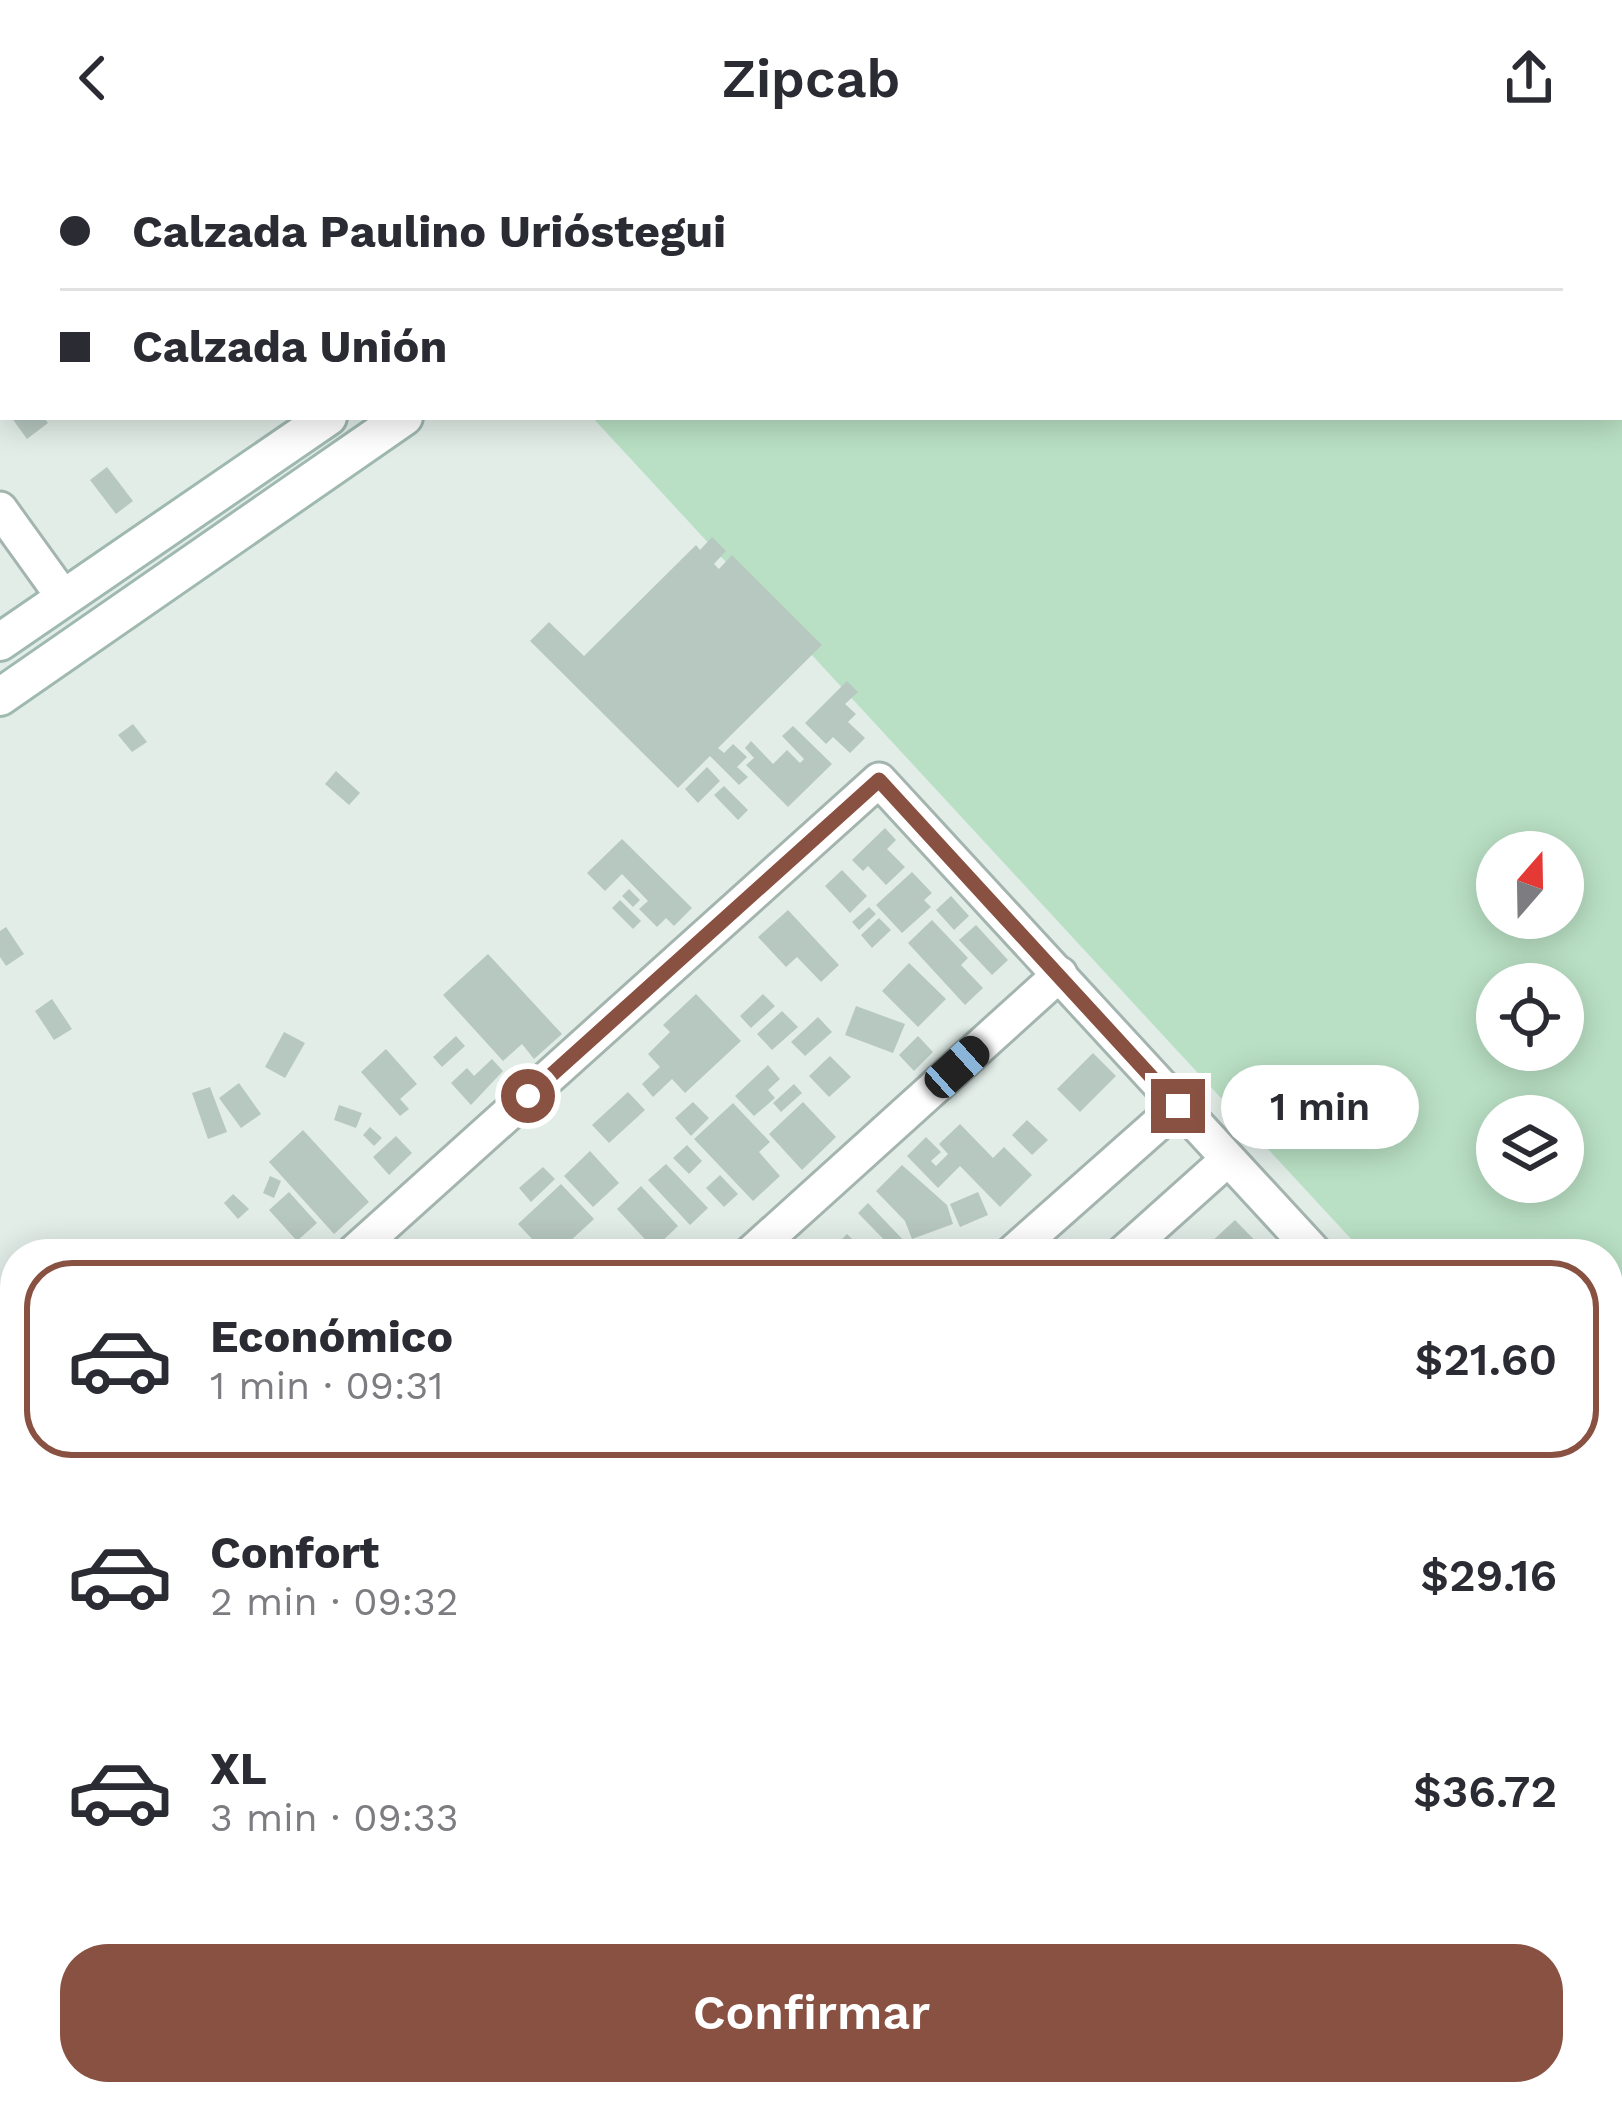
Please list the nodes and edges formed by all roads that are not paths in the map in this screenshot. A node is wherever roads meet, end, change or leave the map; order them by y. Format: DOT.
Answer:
graph roads {
  1 [pos="324,420"];
  2 [pos="400,420"];
  3 [pos="0,509"];
  4 [pos="64,598"];
  5 [pos="0,642"];
  6 [pos="0,697"];
  7 [pos="1060,974"];
  8 [pos="1178,1106"];
  9 [pos="1228,1159"];
  10 [pos="369,1239"];
  11 [pos="767,1239"];
  12 [pos="1028,1239"];
  13 [pos="1139,1239"];
  14 [pos="1302,1239"];
  1 -- 4 [label="main road"];
  2 -- 6 [label="main road"];
  3 -- 4 [label="street"];
  4 -- 5 [label="main road"];
  7 -- 8 [label="street"];
  7 -- 10 [label="street"];
  7 -- 11 [label="street"];
  8 -- 9 [label="street"];
  8 -- 12 [label="street"];
  9 -- 13 [label="street"];
  9 -- 14 [label="street"];
}
